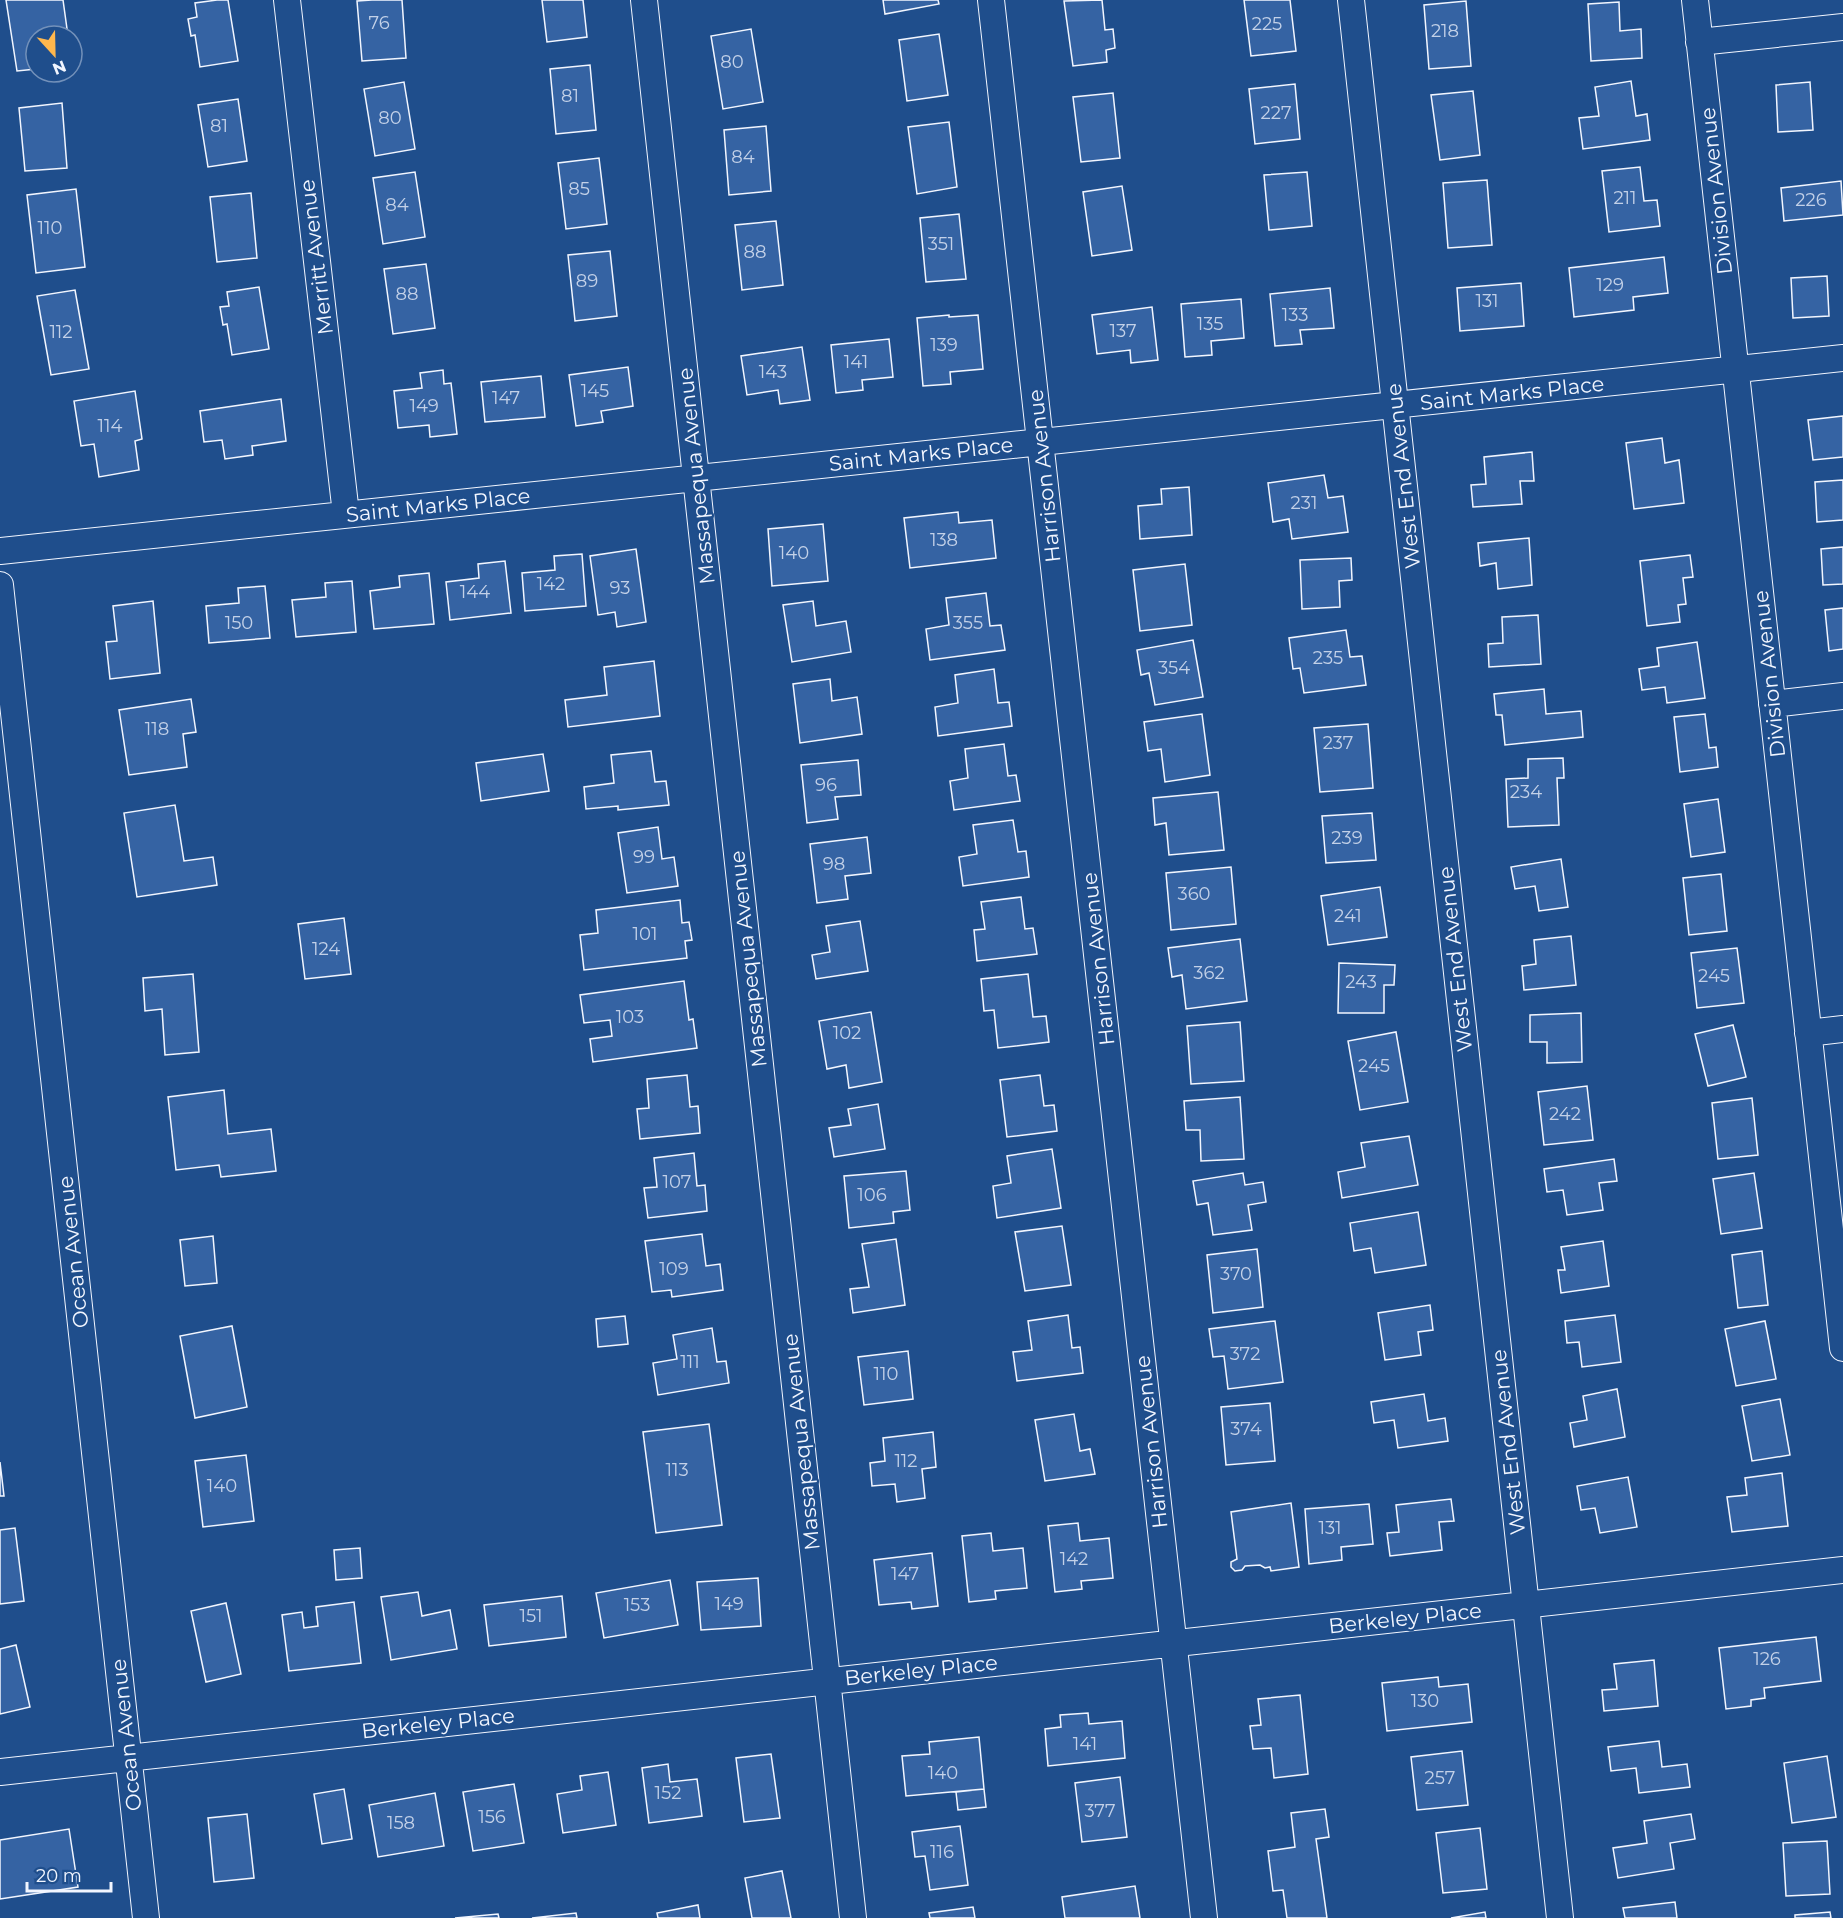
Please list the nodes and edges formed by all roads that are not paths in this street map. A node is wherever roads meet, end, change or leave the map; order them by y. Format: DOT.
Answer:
graph roads {
  1 [pos="287,0"];
  2 [pos="644,0"];
  3 [pos="991,0"];
  4 [pos="1351,0"];
  5 [pos="1695,0"];
  6 [pos="1843,27"];
  7 [pos="1700,42"];
  8 [pos="1843,358"];
  9 [pos="1735,369"];
  10 [pos="1395,405"];
  11 [pos="1040,442"];
  12 [pos="696,478"];
  13 [pos="346,514"];
  14 [pos="0,551"];
  15 [pos="0,585"];
  16 [pos="1843,696"];
  17 [pos="1772,704"];
  18 [pos="1843,1029"];
  19 [pos="1808,1033"];
  20 [pos="1843,1348"];
  21 [pos="1843,1570"];
  22 [pos="1526,1605"];
  23 [pos="1174,1643"];
  24 [pos="827,1680"];
  25 [pos="128,1757"];
  26 [pos="0,1772"];
  27 [pos="146,1918"];
  28 [pos="853,1918"];
  29 [pos="1204,1918"];
  30 [pos="1560,1918"];
  1 -- 13 [label="street, Merritt Avenue"];
  2 -- 12 [label="street, Massapequa Avenue"];
  3 -- 11 [label="street, Harrison Avenue"];
  4 -- 10 [label="street, West End Avenue"];
  5 -- 7 [label="street, Division Avenue"];
  6 -- 7 [label="street"];
  7 -- 9 [label="street, Division Avenue"];
  8 -- 9 [label="street, Saint Marks Place"];
  9 -- 10 [label="street, Saint Marks Place"];
  9 -- 17 [label="street, Division Avenue"];
  10 -- 11 [label="street, Saint Marks Place"];
  10 -- 22 [label="street, West End Avenue"];
  11 -- 12 [label="street, Saint Marks Place"];
  11 -- 23 [label="street, Harrison Avenue"];
  12 -- 13 [label="street, Saint Marks Place"];
  12 -- 24 [label="street, Massapequa Avenue"];
  13 -- 14 [label="street, Saint Marks Place"];
  15 -- 25 [label="street, Ocean Avenue"];
  16 -- 17 [label="street"];
  17 -- 19 [label="street, Division Avenue"];
  18 -- 19 [label="street"];
  19 -- 20 [label="street, Division Avenue"];
  21 -- 22 [label="street, Berkeley Place"];
  22 -- 23 [label="street, Berkeley Place"];
  22 -- 30 [label="street, West End Avenue"];
  23 -- 24 [label="street, Berkeley Place"];
  23 -- 29 [label="street, Harrison Avenue"];
  24 -- 25 [label="street, Berkeley Place"];
  24 -- 28 [label="street, Massapequa Avenue"];
  25 -- 26 [label="street, Berkeley Place"];
  25 -- 27 [label="street, Ocean Avenue"];
}
